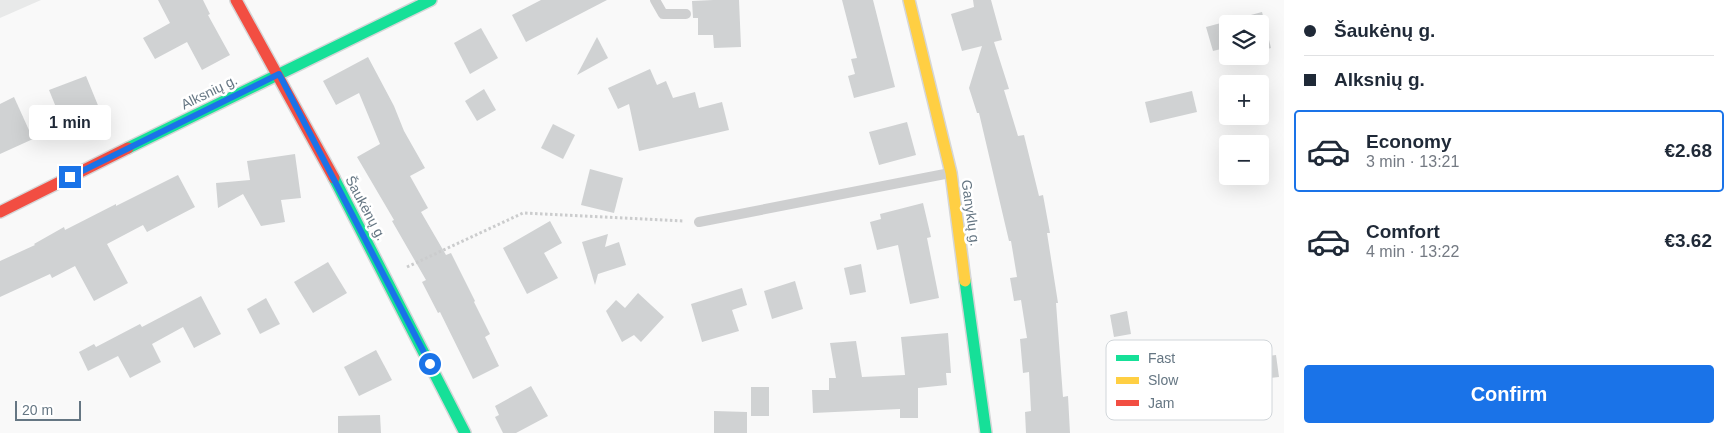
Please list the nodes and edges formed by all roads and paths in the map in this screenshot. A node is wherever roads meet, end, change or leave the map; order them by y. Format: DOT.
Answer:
graph roads {
  1 [pos="236,0"];
  2 [pos="432,0"];
  3 [pos="655,0"];
  4 [pos="908,0"];
  5 [pos="686,14"];
  6 [pos="279,74"];
  7 [pos="951,173"];
  8 [pos="0,212"];
  9 [pos="699,222"];
  10 [pos="386,277"];
  11 [pos="465,433"];
  12 [pos="986,433"];
  1 -- 6 [label="street, Šaukėnų g."];
  2 -- 6 [label="street, Alksnių g."];
  3 -- 5 [label="lane"];
  4 -- 7 [label="street, Ganyklų g."];
  6 -- 8 [label="street, Alksnių g."];
  6 -- 10 [label="street, Šaukėnų g."];
  7 -- 9 [label="lane"];
  7 -- 12 [label="street, Ganyklų g."];
  9 -- 10 [label="path"];
  10 -- 11 [label="street, Šaukėnų g."];
}
